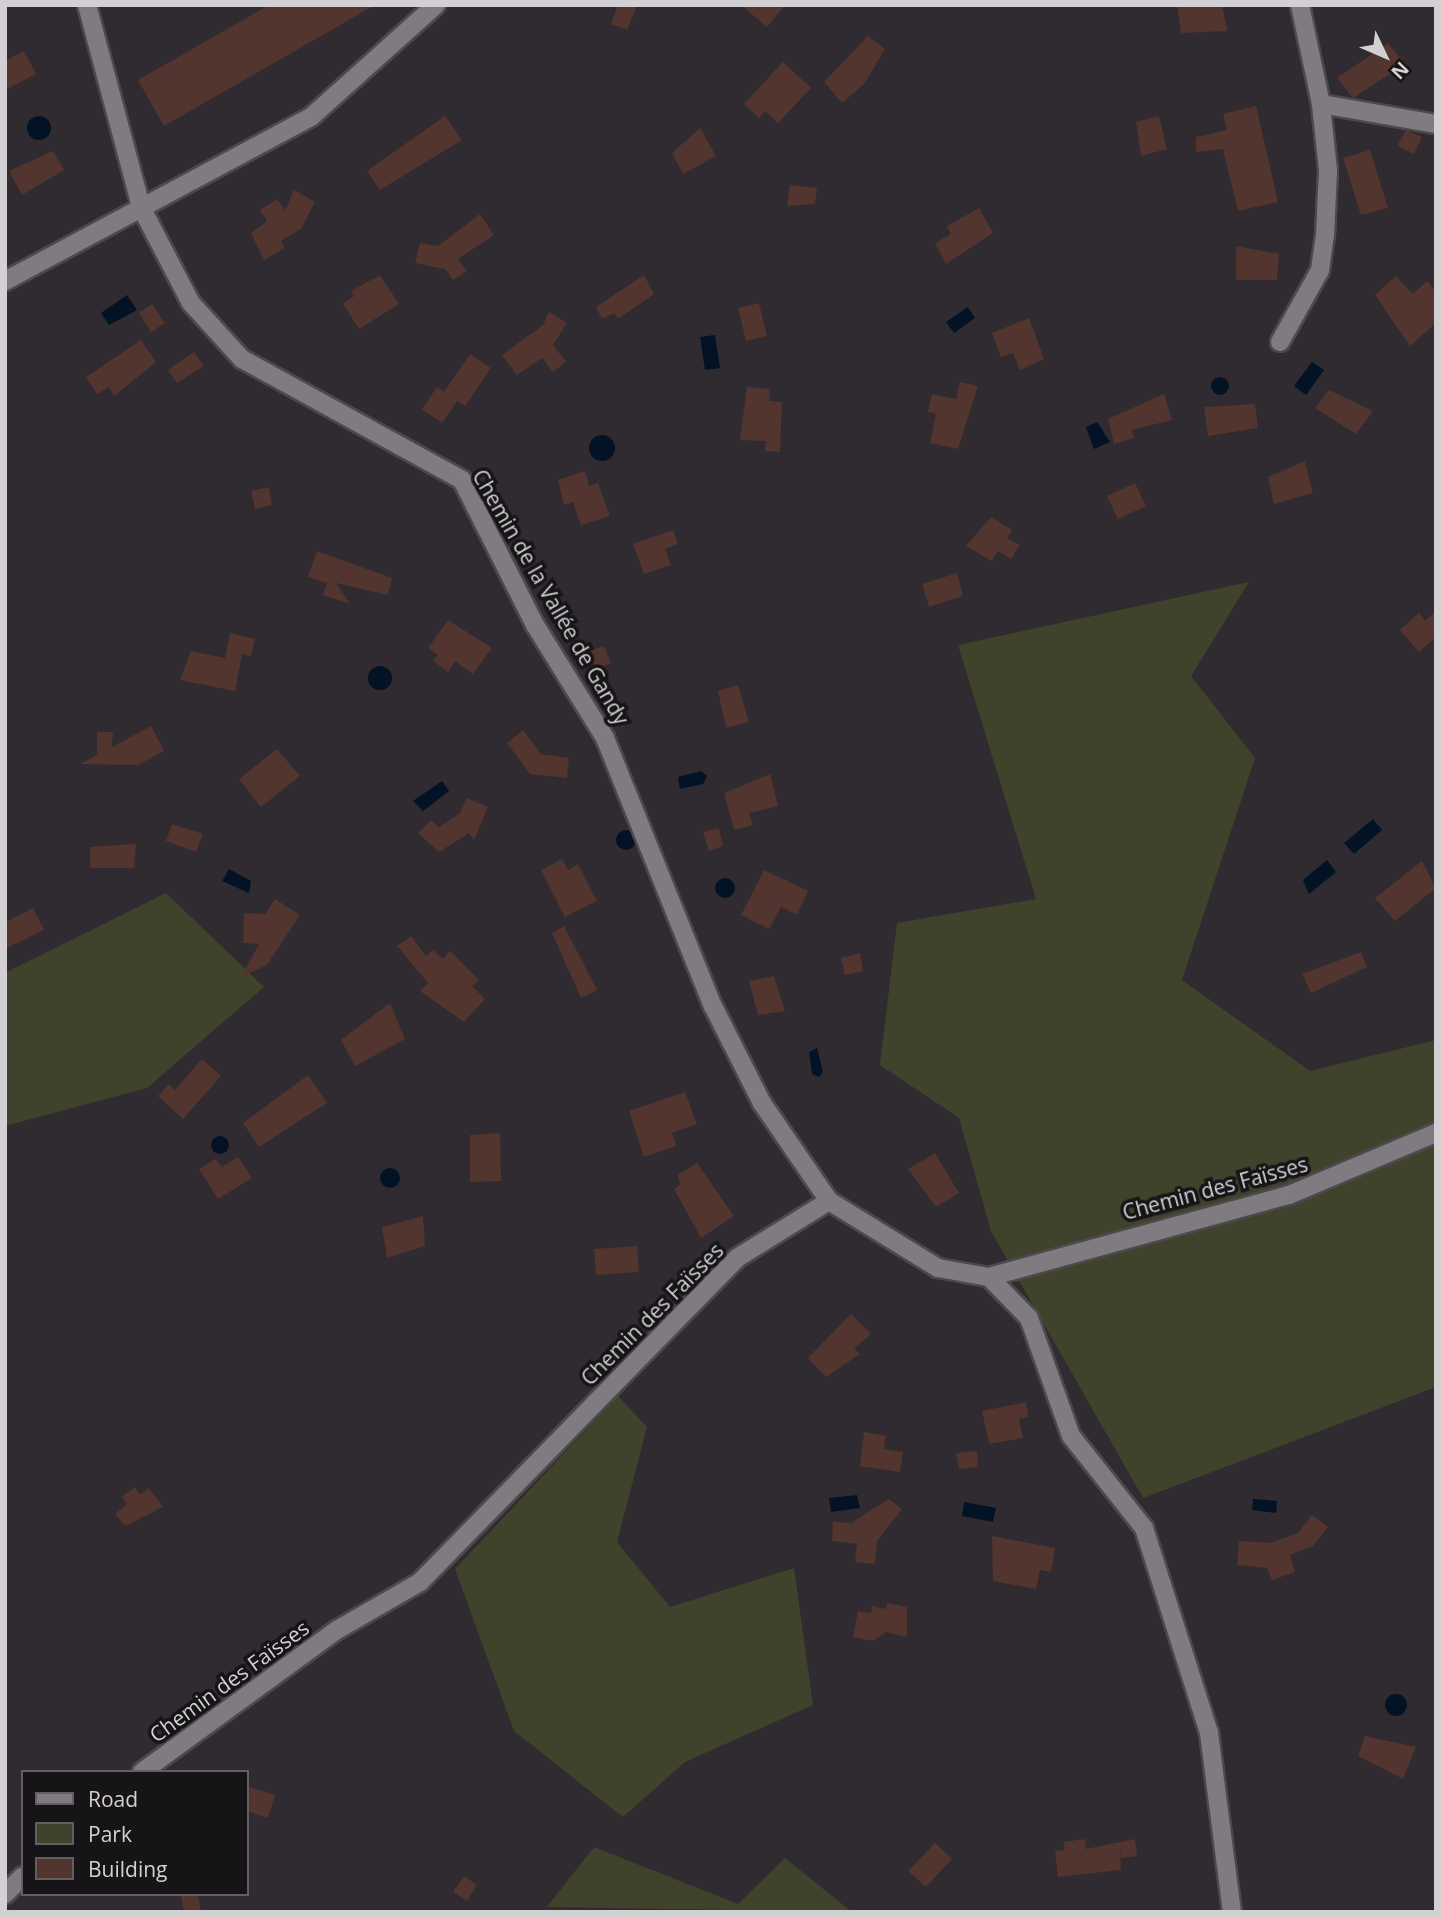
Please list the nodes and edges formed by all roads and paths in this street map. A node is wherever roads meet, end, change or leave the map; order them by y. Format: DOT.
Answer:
graph roads {
  1 [pos="87,5"];
  2 [pos="436,5"];
  3 [pos="1300,5"];
  4 [pos="1321,104"];
  5 [pos="1436,124"];
  6 [pos="141,207"];
  7 [pos="5,281"];
  8 [pos="1280,342"];
  9 [pos="1436,1133"];
  10 [pos="829,1201"];
  11 [pos="989,1277"];
  12 [pos="145,1770"];
  13 [pos="21,1878"];
  14 [pos="5,1894"];
  15 [pos="1232,1912"];
  1 -- 6 [label="street, Chemin de la Vallée de Gandy"];
  2 -- 6 [label="street"];
  3 -- 4 [label="street"];
  4 -- 5 [label="street"];
  4 -- 8 [label="street"];
  6 -- 7 [label="street"];
  6 -- 10 [label="street, Chemin de la Vallée de Gandy"];
  9 -- 11 [label="street, Chemin des Faïsses"];
  10 -- 11 [label="street, Chemin des Faïsses"];
  10 -- 12 [label="street, Chemin des Faïsses"];
  11 -- 15 [label="street"];
  13 -- 14 [label="street"];
}
